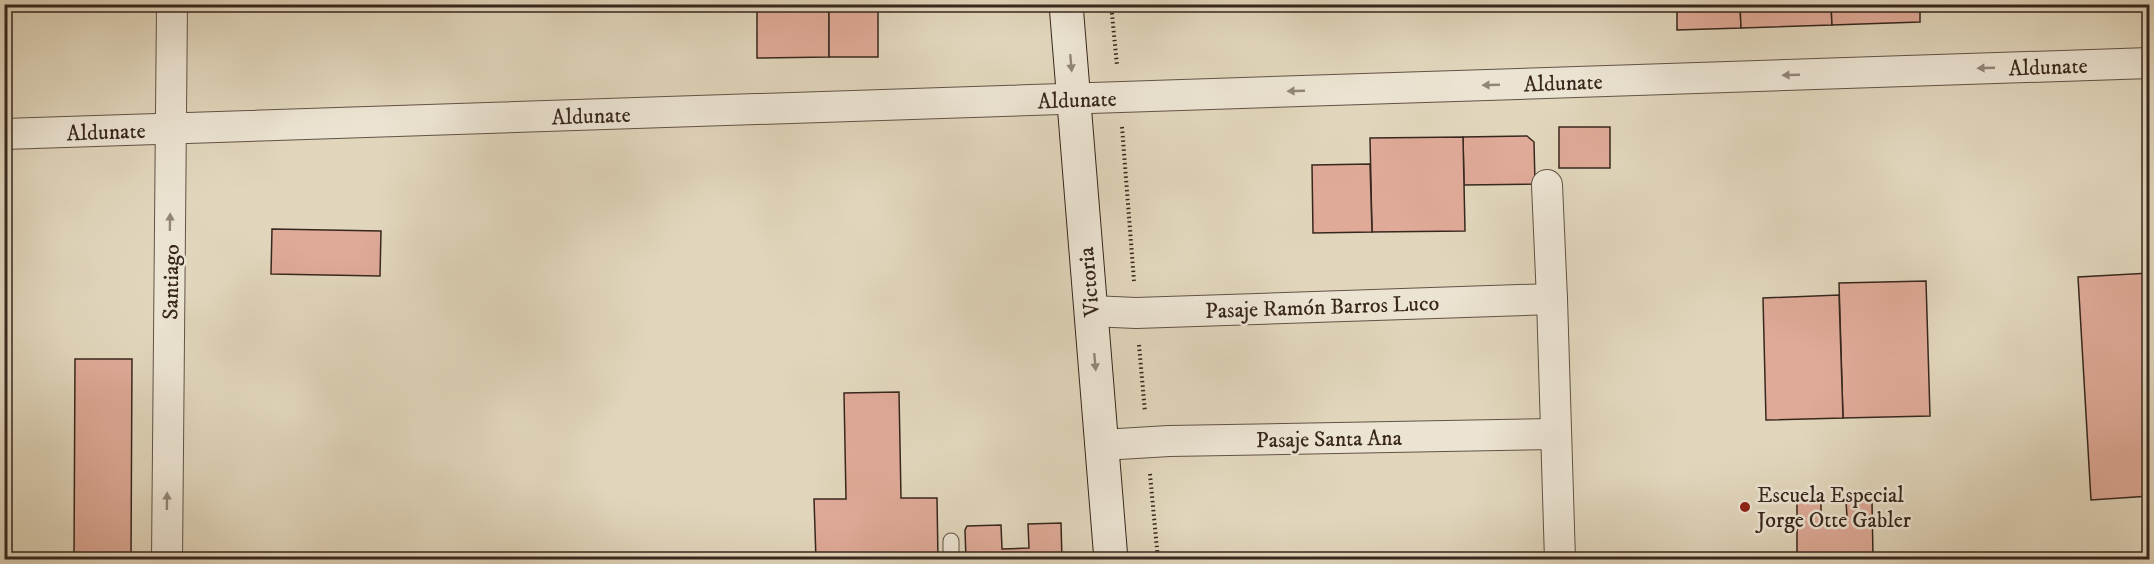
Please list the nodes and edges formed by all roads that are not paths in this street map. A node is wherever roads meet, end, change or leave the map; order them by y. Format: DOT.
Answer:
graph roads {
  1 [pos="172,4"];
  2 [pos="1066,4"];
  3 [pos="2150,63"];
  4 [pos="1074,99"];
  5 [pos="171,128"];
  6 [pos="4,134"];
  7 [pos="1547,185"];
  8 [pos="1552,299"];
  9 [pos="1091,311"];
  10 [pos="1556,434"];
  11 [pos="1102,445"];
  12 [pos="951,541"];
  13 [pos="167,560"];
  14 [pos="951,560"];
  15 [pos="1111,560"];
  16 [pos="1560,560"];
  1 -- 5 [label="street, Santiago"];
  2 -- 4 [label="street, Victoria, one-way"];
  3 -- 4 [label="street, Aldunate, one-way"];
  4 -- 5 [label="street, Aldunate"];
  4 -- 9 [label="street, Victoria"];
  5 -- 6 [label="street, Aldunate"];
  13 -- 5 [label="street, Santiago, one-way"];
  7 -- 8 [label="street"];
  8 -- 9 [label="street, Pasaje Ramón Barros Luco"];
  8 -- 10 [label="street"];
  9 -- 11 [label="street, Victoria, one-way"];
  10 -- 11 [label="street, Pasaje Santa Ana"];
  10 -- 16 [label="street"];
  11 -- 15 [label="street, Victoria"];
  12 -- 14 [label="lane"];
}
